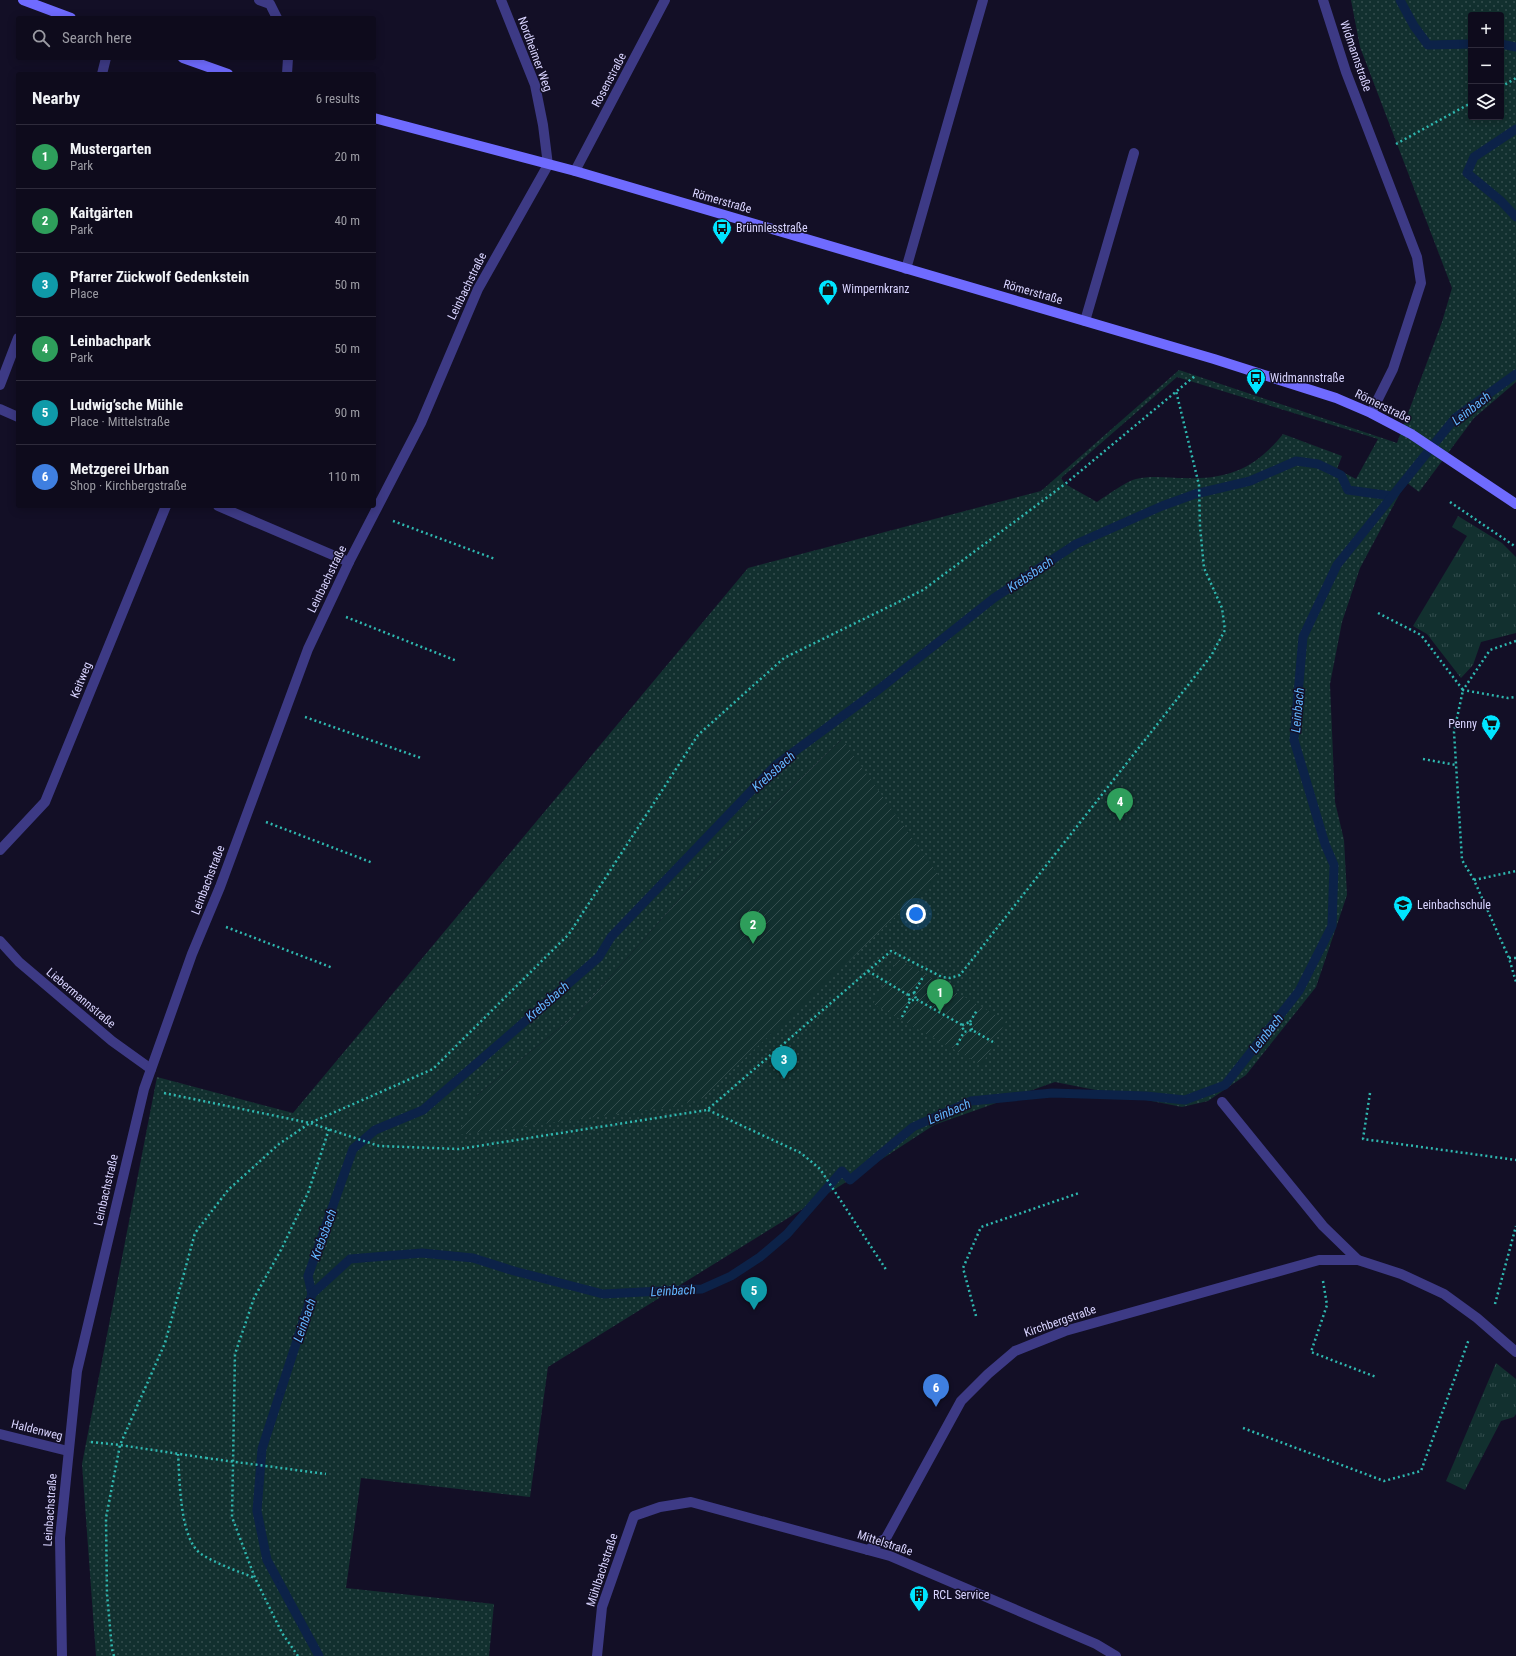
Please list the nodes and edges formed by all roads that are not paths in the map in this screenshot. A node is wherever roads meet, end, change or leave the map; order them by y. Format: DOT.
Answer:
graph roads {
  1 [pos="23,0"];
  2 [pos="259,0"];
  3 [pos="501,0"];
  4 [pos="665,0"];
  5 [pos="983,0"];
  6 [pos="1323,0"];
  7 [pos="66,16"];
  8 [pos="276,16"];
  9 [pos="106,60"];
  10 [pos="188,60"];
  11 [pos="288,60"];
  12 [pos="102,72"];
  13 [pos="222,72"];
  14 [pos="287,72"];
  15 [pos="376,119"];
  16 [pos="1134,153"];
  17 [pos="548,165"];
  18 [pos="575,172"];
  19 [pos="906,269"];
  20 [pos="1085,321"];
  21 [pos="16,343"];
  22 [pos="0,385"];
  23 [pos="0,409"];
  24 [pos="1371,413"];
  25 [pos="16,417"];
  26 [pos="1516,504"];
  27 [pos="165,508"];
  28 [pos="223,508"];
  29 [pos="349,562"];
  30 [pos="0,850"];
  31 [pos="0,941"];
  32 [pos="151,1070"];
  33 [pos="1222,1102"];
  34 [pos="1358,1260"];
  35 [pos="1516,1352"];
  36 [pos="0,1434"];
  37 [pos="68,1451"];
  38 [pos="634,1516"];
  39 [pos="868,1550"];
  40 [pos="62,1656"];
  41 [pos="597,1656"];
  42 [pos="1116,1656"];
  1 -- 7 [label="main road"];
  2 -- 8 [label="street"];
  3 -- 17 [label="street, Nordheimer Weg"];
  4 -- 18 [label="street, Rosenstraße"];
  5 -- 19 [label="street"];
  6 -- 24 [label="street, Widmannstraße"];
  9 -- 12 [label="street"];
  10 -- 13 [label="main road"];
  11 -- 14 [label="street"];
  15 -- 17 [label="main road, Römerstraße"];
  16 -- 20 [label="street"];
  17 -- 18 [label="main road, Römerstraße"];
  17 -- 29 [label="street, Leinbachstraße"];
  18 -- 19 [label="main road, Römerstraße"];
  19 -- 20 [label="main road, Römerstraße"];
  20 -- 24 [label="main road, Römerstraße"];
  21 -- 22 [label="street"];
  23 -- 25 [label="street"];
  24 -- 26 [label="main road, Römerstraße"];
  27 -- 30 [label="street, Keitweg"];
  28 -- 29 [label="street"];
  29 -- 32 [label="street, Leinbachstraße"];
  31 -- 32 [label="street, Liebermannstraße"];
  32 -- 37 [label="street, Leinbachstraße"];
  33 -- 34 [label="street, Kirchbergstraße"];
  34 -- 35 [label="street, Kirchbergstraße"];
  34 -- 39 [label="street, Kirchbergstraße"];
  36 -- 37 [label="street, Haldenweg"];
  37 -- 40 [label="street, Leinbachstraße"];
  38 -- 39 [label="street, Mittelstraße"];
  38 -- 41 [label="street, Mühlbachstraße"];
  39 -- 42 [label="street, Mittelstraße"];
}
